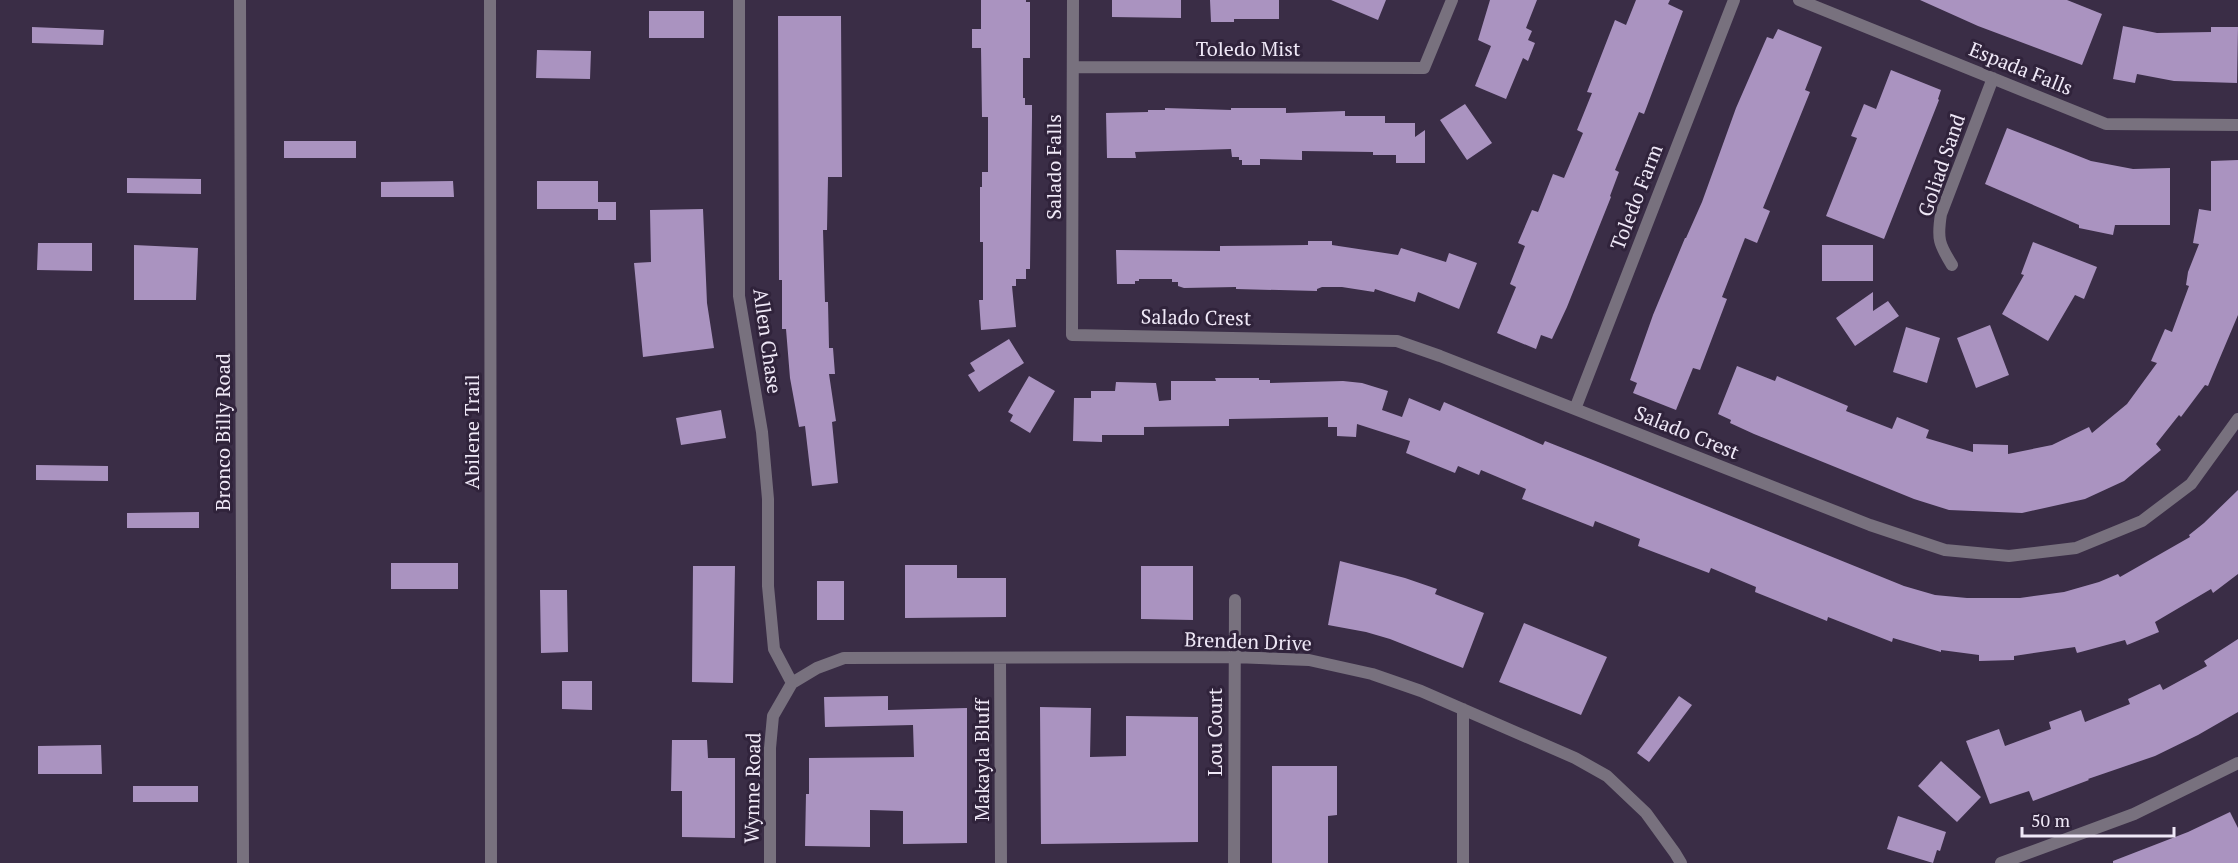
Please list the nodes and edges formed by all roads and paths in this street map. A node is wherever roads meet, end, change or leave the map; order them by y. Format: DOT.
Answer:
graph roads {
  1 [pos="240,0"];
  2 [pos="490,0"];
  3 [pos="739,0"];
  4 [pos="1073,0"];
  5 [pos="1452,0"];
  6 [pos="1734,0"];
  7 [pos="1799,0"];
  8 [pos="1073,67"];
  9 [pos="1993,78"];
  10 [pos="2238,124"];
  11 [pos="1952,265"];
  12 [pos="1072,335"];
  13 [pos="1575,409"];
  14 [pos="2238,419"];
  15 [pos="1234,600"];
  16 [pos="1234,657"];
  17 [pos="1000,658"];
  18 [pos="792,683"];
  19 [pos="1463,709"];
  20 [pos="2238,763"];
  21 [pos="2001,862"];
  22 [pos="243,863"];
  23 [pos="491,863"];
  24 [pos="770,863"];
  25 [pos="1001,863"];
  26 [pos="1234,863"];
  27 [pos="1463,863"];
  28 [pos="1681,863"];
  1 -- 22 [label="street, Bronco Billy Road"];
  2 -- 23 [label="street, Abilene Trail"];
  3 -- 18 [label="street, Allen Chase"];
  4 -- 8 [label="street, Salado Falls"];
  5 -- 8 [label="street, Toledo Mist"];
  6 -- 13 [label="street, Toledo Farm"];
  7 -- 9 [label="street, Espada Falls"];
  8 -- 12 [label="street, Salado Falls"];
  9 -- 10 [label="street, Espada Falls"];
  9 -- 11 [label="street, Goliad Sand"];
  12 -- 13 [label="street, Salado Crest"];
  13 -- 14 [label="street, Salado Crest"];
  15 -- 16 [label="street, Lou Court"];
  16 -- 17 [label="street, Brenden Drive"];
  16 -- 19 [label="street, Brenden Drive"];
  16 -- 26 [label="street, Lou Court"];
  17 -- 18 [label="street, Brenden Drive"];
  17 -- 25 [label="street, Makayla Bluff"];
  18 -- 24 [label="street, Wynne Road"];
  19 -- 27 [label="street"];
  19 -- 28 [label="street, Brenden Drive"];
  20 -- 21 [label="street"];
}
